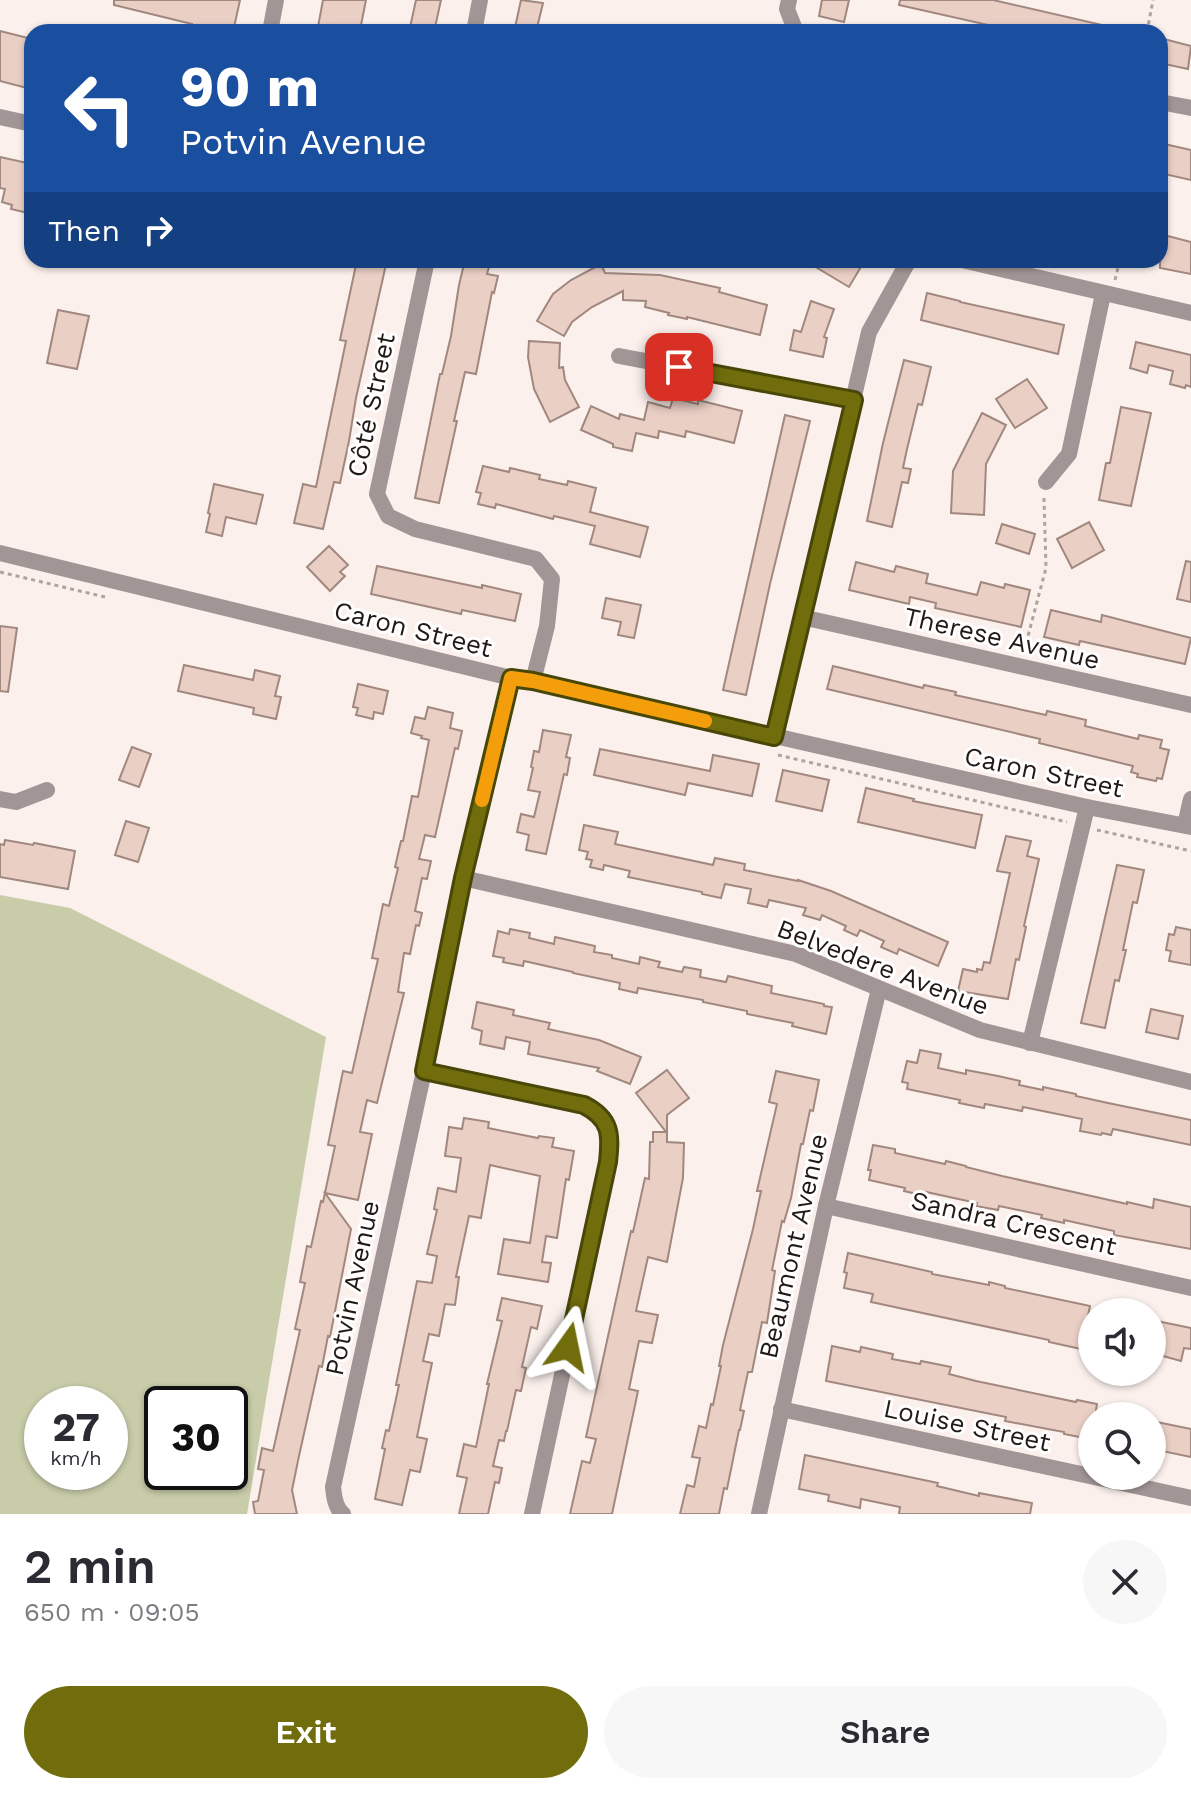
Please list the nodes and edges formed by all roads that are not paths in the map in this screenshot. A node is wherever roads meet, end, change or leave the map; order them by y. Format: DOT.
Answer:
graph roads {
  1 [pos="276,0"];
  2 [pos="480,0"];
  3 [pos="789,0"];
  4 [pos="272,24"];
  5 [pos="476,24"];
  6 [pos="793,24"];
  7 [pos="1168,104"];
  8 [pos="1191,108"];
  9 [pos="0,117"];
  10 [pos="24,122"];
  11 [pos="425,268"];
  12 [pos="905,268"];
  13 [pos="995,268"];
  14 [pos="1103,294"];
  15 [pos="1191,313"];
  16 [pos="619,356"];
  17 [pos="854,400"];
  18 [pos="1046,482"];
  19 [pos="0,553"];
  20 [pos="802,617"];
  21 [pos="511,678"];
  22 [pos="533,681"];
  23 [pos="1191,705"];
  24 [pos="774,737"];
  25 [pos="47,790"];
  26 [pos="0,799"];
  27 [pos="1191,799"];
  28 [pos="1087,807"];
  29 [pos="1188,826"];
  30 [pos="463,878"];
  31 [pos="879,989"];
  32 [pos="1030,1043"];
  33 [pos="424,1071"];
  34 [pos="1191,1082"];
  35 [pos="826,1206"];
  36 [pos="1191,1288"];
  37 [pos="781,1409"];
  38 [pos="1191,1498"];
  39 [pos="343,1514"];
  40 [pos="532,1514"];
  41 [pos="759,1514"];
  1 -- 4 [label="street"];
  2 -- 5 [label="street"];
  3 -- 6 [label="street"];
  7 -- 8 [label="street"];
  9 -- 10 [label="street"];
  11 -- 22 [label="street, Côté Street"];
  12 -- 17 [label="street"];
  13 -- 14 [label="street"];
  14 -- 15 [label="street"];
  14 -- 18 [label="street"];
  16 -- 17 [label="street"];
  17 -- 20 [label="street"];
  19 -- 21 [label="street, Caron Street"];
  20 -- 23 [label="street, Therese Avenue"];
  20 -- 24 [label="street"];
  21 -- 22 [label="street, Caron Street"];
  21 -- 30 [label="street, Potvin Avenue"];
  22 -- 24 [label="street, Caron Street"];
  24 -- 28 [label="street, Caron Street"];
  25 -- 26 [label="street"];
  27 -- 29 [label="street"];
  28 -- 29 [label="street, Caron Street"];
  28 -- 32 [label="street"];
  30 -- 31 [label="street, Belvedere Avenue"];
  30 -- 33 [label="street, Potvin Avenue"];
  31 -- 32 [label="street, Belvedere Avenue"];
  31 -- 35 [label="street, Beaumont Avenue"];
  32 -- 34 [label="street, Belvedere Avenue"];
  33 -- 39 [label="street, Potvin Avenue"];
  33 -- 40 [label="street"];
  35 -- 36 [label="street, Sandra Crescent"];
  35 -- 37 [label="street, Beaumont Avenue"];
  37 -- 38 [label="street, Louise Street"];
  37 -- 41 [label="street, Beaumont Avenue"];
}
